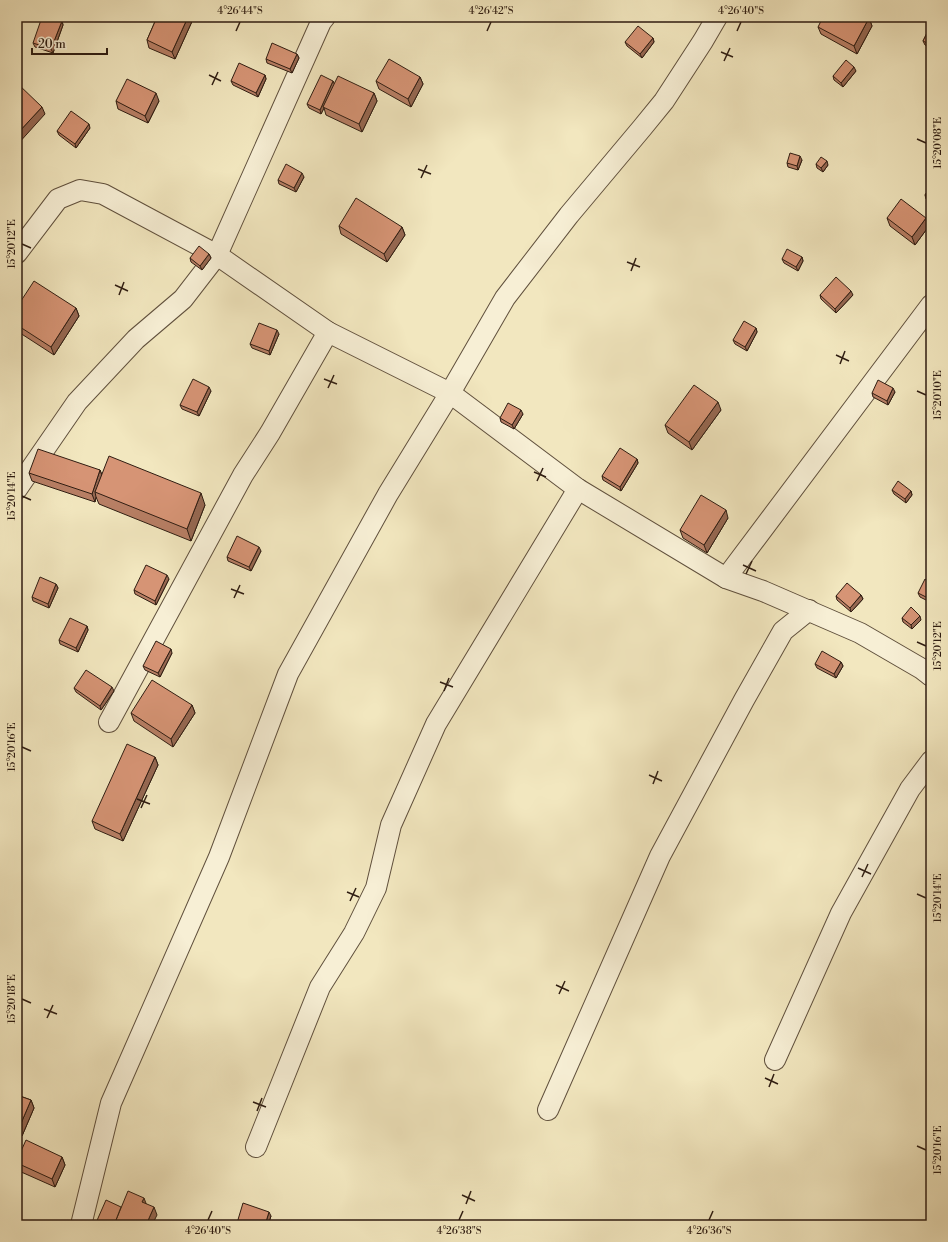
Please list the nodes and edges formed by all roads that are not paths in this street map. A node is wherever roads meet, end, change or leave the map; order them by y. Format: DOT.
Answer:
graph roads {
  1 [pos="325,17"];
  2 [pos="717,17"];
  3 [pos="17,253"];
  4 [pos="217,255"];
  5 [pos="931,305"];
  6 [pos="328,332"];
  7 [pos="450,393"];
  8 [pos="17,489"];
  9 [pos="578,489"];
  10 [pos="726,578"];
  11 [pos="809,610"];
  12 [pos="931,676"];
  13 [pos="109,722"];
  14 [pos="931,761"];
  15 [pos="775,1060"];
  16 [pos="548,1110"];
  17 [pos="256,1147"];
  18 [pos="82,1225"];
  1 -- 4 [label="street"];
  2 -- 7 [label="street"];
  3 -- 4 [label="street"];
  4 -- 6 [label="street"];
  4 -- 8 [label="street"];
  5 -- 10 [label="street"];
  6 -- 7 [label="street"];
  6 -- 13 [label="street"];
  7 -- 9 [label="street"];
  7 -- 18 [label="street"];
  9 -- 10 [label="street"];
  9 -- 17 [label="street"];
  10 -- 11 [label="street"];
  11 -- 12 [label="street"];
  11 -- 16 [label="street"];
  14 -- 15 [label="street"];
}
